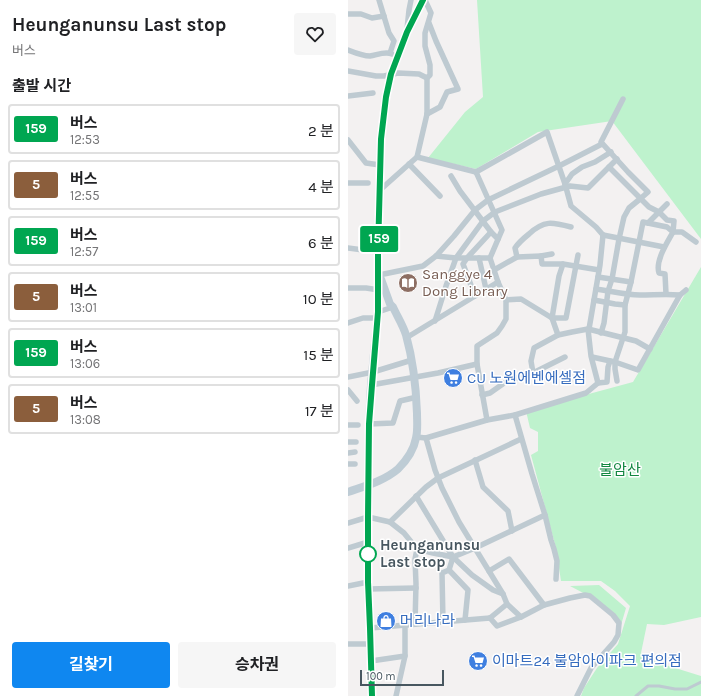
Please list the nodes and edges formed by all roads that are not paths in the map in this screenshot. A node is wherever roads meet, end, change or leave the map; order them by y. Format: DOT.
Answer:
graph roads {
  1 [pos="379,0"];
  2 [pos="411,0"];
  3 [pos="424,0"];
  4 [pos="348,14"];
  5 [pos="384,16"];
  6 [pos="428,22"];
  7 [pos="407,32"];
  8 [pos="348,50"];
  9 [pos="393,55"];
  10 [pos="348,71"];
  11 [pos="391,74"];
  12 [pos="427,78"];
  13 [pos="373,92"];
  14 [pos="348,96"];
  15 [pos="623,99"];
  16 [pos="427,114"];
  17 [pos="348,140"];
  18 [pos="602,144"];
  19 [pos="611,152"];
  20 [pos="417,157"];
  21 [pos="617,159"];
  22 [pos="409,164"];
  23 [pos="380,165"];
  24 [pos="559,166"];
  25 [pos="609,167"];
  26 [pos="476,172"];
  27 [pos="451,176"];
  28 [pos="348,183"];
  29 [pos="368,183"];
  30 [pos="565,186"];
  31 [pos="380,190"];
  32 [pos="440,196"];
  33 [pos="641,198"];
  34 [pos="488,200"];
  35 [pos="666,204"];
  36 [pos="475,210"];
  37 [pos="495,212"];
  38 [pos="659,212"];
  39 [pos="483,221"];
  40 [pos="648,223"];
  41 [pos="571,227"];
  42 [pos="491,232"];
  43 [pos="672,232"];
  44 [pos="603,235"];
  45 [pos="498,239"];
  46 [pos="619,239"];
  47 [pos="696,242"];
  48 [pos="639,243"];
  49 [pos="664,247"];
  50 [pos="348,248"];
  51 [pos="378,252"];
  52 [pos="552,254"];
  53 [pos="578,255"];
  54 [pos="436,256"];
  55 [pos="542,256"];
  56 [pos="516,257"];
  57 [pos="456,258"];
  58 [pos="467,258"];
  59 [pos="479,258"];
  60 [pos="490,258"];
  61 [pos="563,264"];
  62 [pos="576,266"];
  63 [pos="494,270"];
  64 [pos="598,274"];
  65 [pos="379,275"];
  66 [pos="612,279"];
  67 [pos="498,282"];
  68 [pos="631,282"];
  69 [pos="348,288"];
  70 [pos="486,289"];
  71 [pos="379,290"];
  72 [pos="596,290"];
  73 [pos="686,290"];
  74 [pos="608,291"];
  75 [pos="628,294"];
  76 [pos="666,294"];
  77 [pos="680,295"];
  78 [pos="475,296"];
  79 [pos="506,300"];
  80 [pos="594,300"];
  81 [pos="606,302"];
  82 [pos="625,305"];
  83 [pos="393,307"];
  84 [pos="378,315"];
  85 [pos="552,318"];
  86 [pos="435,321"];
  87 [pos="348,323"];
  88 [pos="588,329"];
  89 [pos="600,332"];
  90 [pos="558,335"];
  91 [pos="406,338"];
  92 [pos="623,338"];
  93 [pos="650,349"];
  94 [pos="565,357"];
  95 [pos="592,357"];
  96 [pos="412,360"];
  97 [pos="613,361"];
  98 [pos="477,364"];
  99 [pos="373,372"];
  100 [pos="533,373"];
  101 [pos="348,377"];
  102 [pos="415,377"];
  103 [pos="617,381"];
  104 [pos="598,383"];
  105 [pos="372,385"];
  106 [pos="348,390"];
  107 [pos="482,396"];
  108 [pos="416,397"];
  109 [pos="356,401"];
  110 [pos="515,415"];
  111 [pos="487,420"];
  112 [pos="369,424"];
  113 [pos="348,425"];
  114 [pos="358,425"];
  115 [pos="416,437"];
  116 [pos="426,438"];
  117 [pos="521,439"];
  118 [pos="348,442"];
  119 [pos="356,442"];
  120 [pos="348,452"];
  121 [pos="355,452"];
  122 [pos="476,460"];
  123 [pos="348,464"];
  124 [pos="355,464"];
  125 [pos="438,478"];
  126 [pos="369,485"];
  127 [pos="348,492"];
  128 [pos="416,496"];
  129 [pos="545,515"];
  130 [pos="368,517"];
  131 [pos="390,522"];
  132 [pos="348,523"];
  133 [pos="512,531"];
  134 [pos="368,542"];
  135 [pos="348,548"];
  136 [pos="475,548"];
  137 [pos="417,549"];
  138 [pos="453,556"];
  139 [pos="448,570"];
  140 [pos="489,571"];
  141 [pos="556,579"];
  142 [pos="368,585"];
  143 [pos="348,586"];
  144 [pos="416,588"];
  145 [pos="503,594"];
  146 [pos="507,604"];
  147 [pos="544,605"];
  148 [pos="521,617"];
  149 [pos="490,618"];
  150 [pos="465,620"];
  151 [pos="443,622"];
  152 [pos="415,624"];
  153 [pos="405,625"];
  154 [pos="370,628"];
  155 [pos="348,644"];
  156 [pos="370,644"];
  157 [pos="405,656"];
  158 [pos="371,661"];
  159 [pos="701,682"];
  160 [pos="372,696"];
  161 [pos="396,696"];
  162 [pos="576,696"];
  163 [pos="636,696"];
  1 -- 5 [label="street"];
  2 -- 7 [label="street"];
  3 -- 6 [label="street"];
  3 -- 7 [label="main road"];
  4 -- 5 [label="street"];
  5 -- 9 [label="street"];
  6 -- 12 [label="street"];
  6 -- 16 [label="street"];
  7 -- 9 [label="main road"];
  8 -- 9 [label="street"];
  9 -- 11 [label="main road"];
  10 -- 11 [label="street"];
  11 -- 12 [label="street"];
  11 -- 23 [label="main road"];
  12 -- 16 [label="street"];
  13 -- 14 [label="street"];
  15 -- 18 [label="street"];
  16 -- 20 [label="street"];
  17 -- 23 [label="street"];
  18 -- 19 [label="street"];
  18 -- 24 [label="street"];
  19 -- 21 [label="street"];
  19 -- 30 [label="street"];
  20 -- 22 [label="street"];
  20 -- 26 [label="street"];
  21 -- 25 [label="street"];
  21 -- 33 [label="street"];
  22 -- 31 [label="street"];
  22 -- 32 [label="street"];
  23 -- 31 [label="main road"];
  24 -- 26 [label="street"];
  24 -- 30 [label="street"];
  24 -- 34 [label="street"];
  25 -- 30 [label="street"];
  25 -- 33 [label="street"];
  26 -- 34 [label="street"];
  27 -- 36 [label="street"];
  28 -- 29 [label="street"];
  30 -- 37 [label="street"];
  30 -- 44 [label="street"];
  31 -- 51 [label="main road"];
  33 -- 38 [label="street"];
  33 -- 46 [label="street"];
  34 -- 36 [label="street"];
  34 -- 37 [label="street"];
  35 -- 38 [label="street"];
  36 -- 39 [label="street"];
  36 -- 54 [label="street"];
  37 -- 39 [label="street"];
  37 -- 45 [label="street"];
  38 -- 40 [label="street"];
  38 -- 43 [label="street"];
  39 -- 42 [label="street"];
  39 -- 57 [label="street"];
  40 -- 43 [label="street"];
  40 -- 48 [label="street"];
  41 -- 56 [label="street"];
  42 -- 45 [label="street"];
  42 -- 58 [label="street"];
  43 -- 47 [label="street"];
  43 -- 49 [label="street"];
  44 -- 46 [label="street"];
  44 -- 64 [label="street"];
  45 -- 60 [label="street"];
  46 -- 48 [label="street"];
  46 -- 66 [label="street"];
  48 -- 49 [label="street"];
  48 -- 68 [label="street"];
  49 -- 76 [label="street"];
  50 -- 51 [label="street"];
  51 -- 65 [label="main road"];
  52 -- 55 [label="street"];
  53 -- 62 [label="street"];
  54 -- 57 [label="street"];
  54 -- 65 [label="street"];
  55 -- 56 [label="street"];
  55 -- 61 [label="street"];
  56 -- 63 [label="street"];
  57 -- 58 [label="street"];
  57 -- 86 [label="street"];
  58 -- 59 [label="street"];
  58 -- 78 [label="street"];
  59 -- 60 [label="street"];
  59 -- 70 [label="street"];
  60 -- 63 [label="street"];
  61 -- 62 [label="street"];
  61 -- 85 [label="street"];
  62 -- 64 [label="street"];
  62 -- 85 [label="street"];
  63 -- 67 [label="street"];
  64 -- 66 [label="street"];
  64 -- 72 [label="street"];
  65 -- 71 [label="main road"];
  65 -- 83 [label="main road"];
  66 -- 68 [label="street"];
  66 -- 74 [label="street"];
  67 -- 70 [label="street"];
  67 -- 79 [label="street"];
  68 -- 75 [label="street"];
  69 -- 71 [label="street"];
  70 -- 78 [label="street"];
  71 -- 84 [label="main road"];
  72 -- 74 [label="street"];
  72 -- 80 [label="street"];
  73 -- 77 [label="street"];
  74 -- 75 [label="street"];
  74 -- 81 [label="street"];
  75 -- 76 [label="street"];
  75 -- 82 [label="street"];
  76 -- 77 [label="street"];
  77 -- 93 [label="street"];
  78 -- 86 [label="street"];
  79 -- 85 [label="street"];
  79 -- 98 [label="street"];
  80 -- 81 [label="street"];
  80 -- 88 [label="street"];
  81 -- 82 [label="street"];
  81 -- 89 [label="street"];
  82 -- 92 [label="street"];
  83 -- 84 [label="street"];
  83 -- 91 [label="main road"];
  84 -- 87 [label="street"];
  84 -- 99 [label="main road"];
  85 -- 90 [label="street"];
  86 -- 91 [label="street"];
  88 -- 89 [label="street"];
  88 -- 90 [label="street"];
  88 -- 95 [label="street"];
  89 -- 92 [label="street"];
  90 -- 100 [label="street"];
  91 -- 96 [label="main road"];
  92 -- 93 [label="street"];
  92 -- 97 [label="street"];
  93 -- 97 [label="street"];
  94 -- 100 [label="street"];
  95 -- 97 [label="street"];
  95 -- 104 [label="street"];
  96 -- 99 [label="street"];
  96 -- 102 [label="main road"];
  97 -- 103 [label="street"];
  97 -- 104 [label="street"];
  98 -- 102 [label="street"];
  98 -- 107 [label="street"];
  99 -- 101 [label="street"];
  99 -- 105 [label="main road"];
  100 -- 107 [label="street"];
  102 -- 105 [label="street"];
  102 -- 108 [label="main road"];
  104 -- 110 [label="street"];
  105 -- 112 [label="main road"];
  106 -- 109 [label="street"];
  107 -- 111 [label="street"];
  108 -- 112 [label="street"];
  108 -- 115 [label="main road"];
  110 -- 111 [label="street"];
  110 -- 117 [label="street"];
  111 -- 116 [label="street"];
  112 -- 126 [label="main road"];
  113 -- 114 [label="street"];
  115 -- 116 [label="street"];
  115 -- 126 [label="main road"];
  116 -- 125 [label="street"];
  117 -- 122 [label="street"];
  117 -- 129 [label="street"];
  118 -- 119 [label="street"];
  120 -- 121 [label="street"];
  122 -- 125 [label="street"];
  122 -- 133 [label="street"];
  123 -- 124 [label="street"];
  125 -- 128 [label="street"];
  125 -- 136 [label="street"];
  126 -- 127 [label="main road"];
  126 -- 130 [label="main road"];
  128 -- 131 [label="street"];
  128 -- 138 [label="street"];
  129 -- 133 [label="street"];
  129 -- 141 [label="street"];
  130 -- 131 [label="street"];
  130 -- 132 [label="street"];
  130 -- 134 [label="main road"];
  131 -- 137 [label="street"];
  133 -- 136 [label="street"];
  134 -- 135 [label="street"];
  134 -- 142 [label="main road"];
  136 -- 138 [label="street"];
  136 -- 140 [label="street"];
  137 -- 138 [label="street"];
  137 -- 144 [label="street"];
  138 -- 139 [label="street"];
  138 -- 145 [label="street"];
  139 -- 150 [label="street"];
  139 -- 151 [label="street"];
  140 -- 145 [label="street"];
  140 -- 147 [label="street"];
  142 -- 143 [label="street"];
  142 -- 144 [label="street"];
  142 -- 154 [label="main road"];
  144 -- 152 [label="street"];
  145 -- 146 [label="street"];
  146 -- 148 [label="street"];
  146 -- 149 [label="street"];
  147 -- 148 [label="street"];
  147 -- 162 [label="street"];
  148 -- 149 [label="street"];
  149 -- 150 [label="street"];
  150 -- 151 [label="street"];
  151 -- 152 [label="street"];
  152 -- 153 [label="street"];
  153 -- 154 [label="street"];
  153 -- 157 [label="street"];
  154 -- 156 [label="main road"];
  155 -- 156 [label="street"];
  156 -- 158 [label="main road"];
  157 -- 158 [label="street"];
  157 -- 161 [label="street"];
  158 -- 160 [label="main road"];
  159 -- 163 [label="lane"];
}
